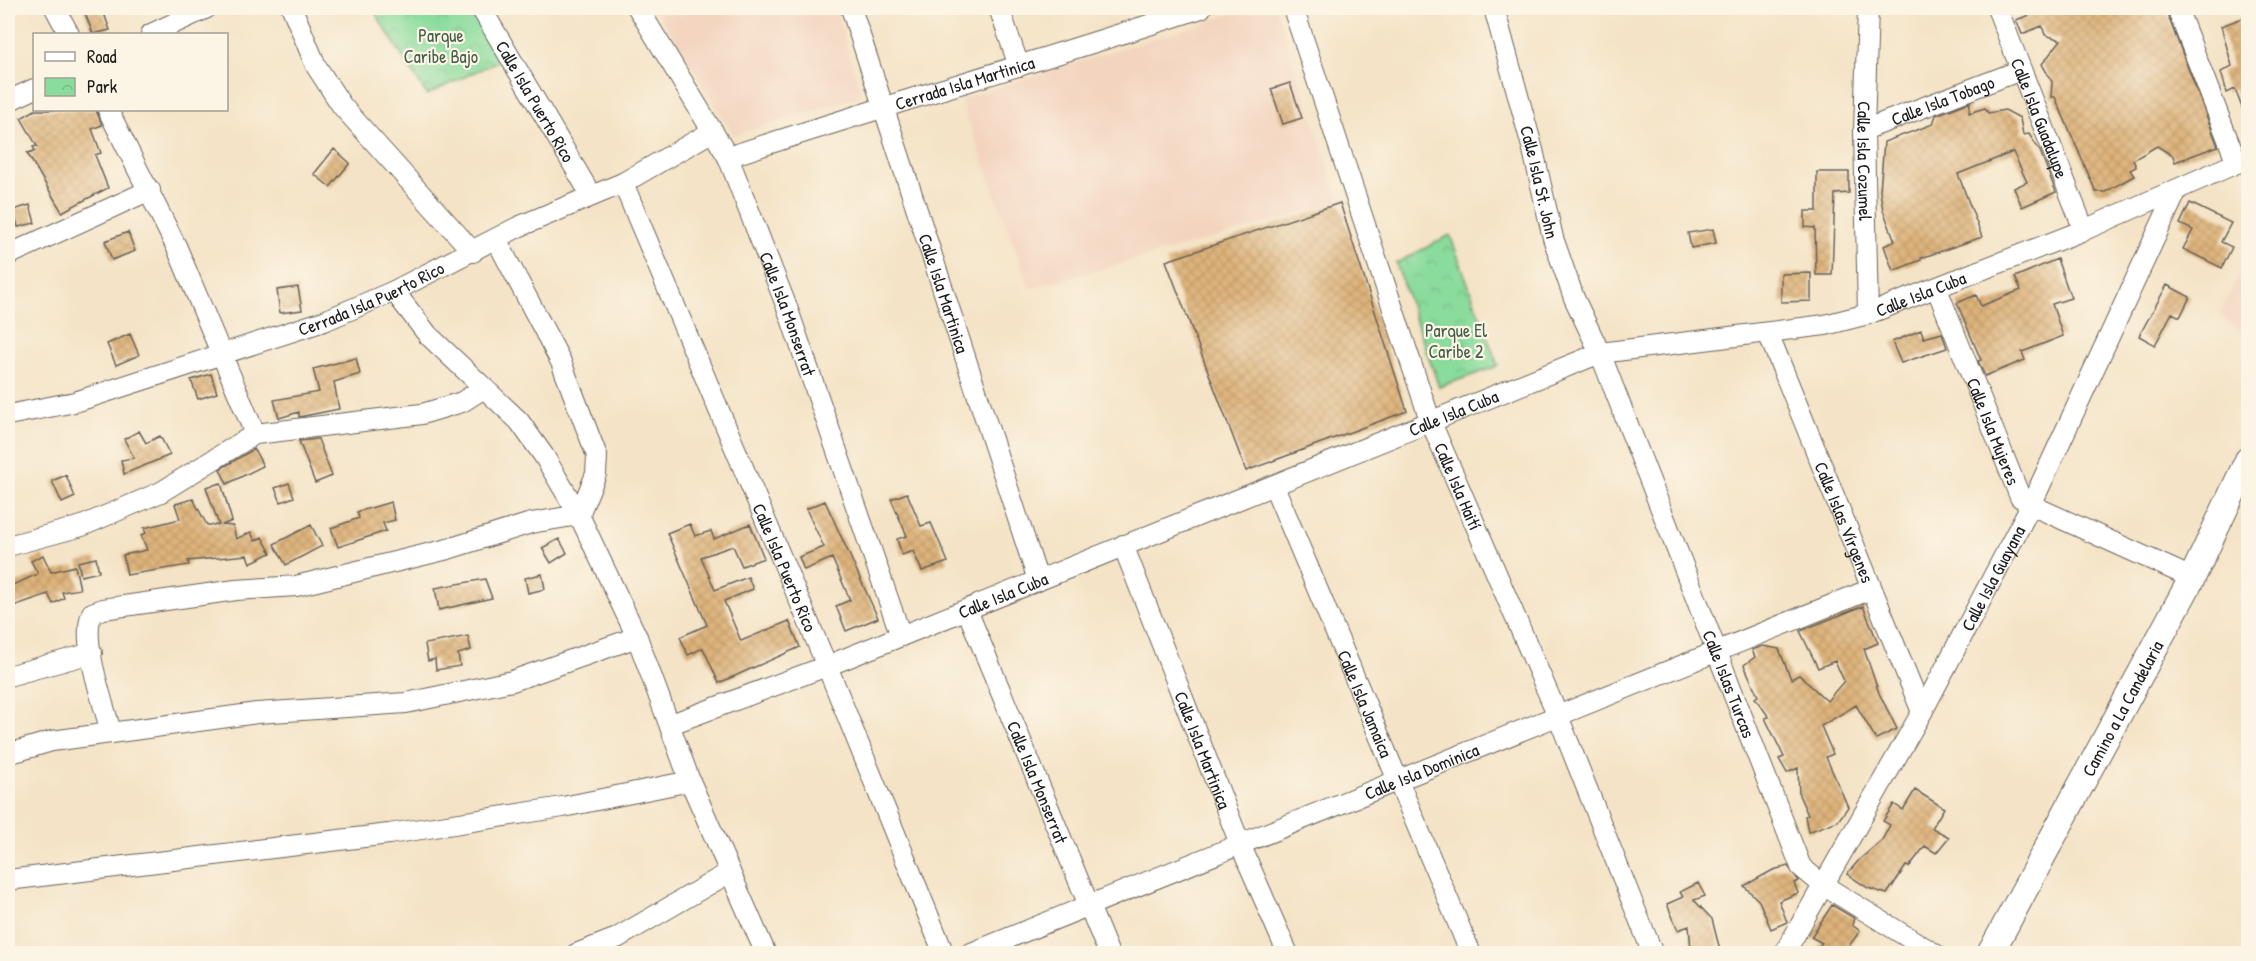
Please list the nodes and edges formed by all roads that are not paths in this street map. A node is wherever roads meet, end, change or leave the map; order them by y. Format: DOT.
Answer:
graph roads {
  1 [pos="56,8"];
  2 [pos="207,8"];
  3 [pos="292,8"];
  4 [pos="482,8"];
  5 [pos="638,8"];
  6 [pos="851,8"];
  7 [pos="999,8"];
  8 [pos="1201,8"];
  9 [pos="1293,8"];
  10 [pos="1494,8"];
  11 [pos="1868,8"];
  12 [pos="1997,8"];
  13 [pos="2177,8"];
  14 [pos="1148,16"];
  15 [pos="68,33"];
  16 [pos="153,33"];
  17 [pos="1019,66"];
  18 [pos="2021,70"];
  19 [pos="33,89"];
  20 [pos="8,101"];
  21 [pos="882,106"];
  22 [pos="109,111"];
  23 [pos="1864,130"];
  24 [pos="713,131"];
  25 [pos="728,157"];
  26 [pos="2243,161"];
  27 [pos="622,183"];
  28 [pos="150,190"];
  29 [pos="2177,190"];
  30 [pos="591,195"];
  31 [pos="2084,230"];
  32 [pos="496,239"];
  33 [pos="473,252"];
  34 [pos="8,255"];
  35 [pos="1937,289"];
  36 [pos="394,291"];
  37 [pos="1868,314"];
  38 [pos="1768,333"];
  39 [pos="1600,353"];
  40 [pos="220,354"];
  41 [pos="484,388"];
  42 [pos="8,415"];
  43 [pos="1430,420"];
  44 [pos="255,434"];
  45 [pos="2248,460"];
  46 [pos="1274,486"];
  47 [pos="2031,505"];
  48 [pos="579,515"];
  49 [pos="1123,545"];
  50 [pos="8,546"];
  51 [pos="2192,578"];
  52 [pos="1038,580"];
  53 [pos="1871,589"];
  54 [pos="967,610"];
  55 [pos="901,636"];
  56 [pos="637,637"];
  57 [pos="1718,651"];
  58 [pos="92,653"];
  59 [pos="827,666"];
  60 [pos="8,675"];
  61 [pos="1922,712"];
  62 [pos="1558,716"];
  63 [pos="671,724"];
  64 [pos="111,733"];
  65 [pos="8,754"];
  66 [pos="1398,780"];
  67 [pos="690,781"];
  68 [pos="1240,844"];
  69 [pos="730,872"];
  70 [pos="8,880"];
  71 [pos="1823,885"];
  72 [pos="1089,905"];
  73 [pos="576,954"];
  74 [pos="766,954"];
  75 [pos="944,954"];
  76 [pos="969,954"];
  77 [pos="1109,954"];
  78 [pos="1288,954"];
  79 [pos="1471,954"];
  80 [pos="1653,954"];
  81 [pos="1784,954"];
  82 [pos="1935,954"];
  83 [pos="1990,954"];
  1 -- 15 [label="street"];
  2 -- 16 [label="street"];
  3 -- 33 [label="street"];
  4 -- 30 [label="street, Calle Isla Puerto Rico"];
  5 -- 24 [label="street, Calle Isla Monserrat"];
  6 -- 21 [label="street, Calle Isla Martinica"];
  7 -- 17 [label="street"];
  8 -- 14 [label="street, Cerrada Isla Martinica"];
  9 -- 43 [label="street, Calle Isla Haití"];
  10 -- 39 [label="street, Calle Isla St. John"];
  11 -- 23 [label="street, Calle Isla Cozumel"];
  12 -- 18 [label="street, Calle Isla Guadalupe"];
  13 -- 26 [label="street"];
  14 -- 17 [label="street, Cerrada Isla Martinica"];
  17 -- 21 [label="street, Cerrada Isla Martinica"];
  18 -- 23 [label="street, Calle Isla Tobago"];
  18 -- 31 [label="street, Calle Isla Guadalupe"];
  19 -- 20 [label="street"];
  21 -- 25 [label="street, Cerrada Isla Martinica"];
  21 -- 52 [label="street, Calle Isla Martinica"];
  22 -- 28 [label="street"];
  23 -- 37 [label="street, Calle Isla Cozumel"];
  24 -- 25 [label="street, Calle Isla Monserrat"];
  24 -- 27 [label="street, Cerrada Isla Puerto Rico"];
  25 -- 55 [label="street, Calle Isla Monserrat"];
  26 -- 29 [label="street, Calle Isla Cuba"];
  27 -- 30 [label="street, Cerrada Isla Puerto Rico"];
  27 -- 59 [label="street, Calle Isla Puerto Rico"];
  28 -- 34 [label="street"];
  28 -- 40 [label="street"];
  29 -- 31 [label="street, Calle Isla Cuba"];
  29 -- 47 [label="street, Calle Isla Guayana"];
  30 -- 32 [label="street, Cerrada Isla Puerto Rico"];
  31 -- 35 [label="street, Calle Isla Cuba"];
  32 -- 33 [label="street, Cerrada Isla Puerto Rico"];
  32 -- 48 [label="street"];
  33 -- 36 [label="street, Cerrada Isla Puerto Rico"];
  35 -- 37 [label="street, Calle Isla Cuba"];
  35 -- 47 [label="street, Calle Isla Mujeres"];
  36 -- 40 [label="street, Cerrada Isla Puerto Rico"];
  36 -- 41 [label="street"];
  37 -- 38 [label="street, Calle Isla Cuba"];
  38 -- 39 [label="street, Calle Isla Cuba"];
  38 -- 53 [label="street, Calle Islas Vírgenes"];
  39 -- 43 [label="street, Calle Isla Cuba"];
  39 -- 57 [label="street, Calle Islas Turcas"];
  40 -- 42 [label="street, Cerrada Isla Puerto Rico"];
  40 -- 44 [label="street"];
  41 -- 44 [label="street"];
  41 -- 48 [label="street"];
  43 -- 46 [label="street, Calle Isla Cuba"];
  43 -- 62 [label="street, Calle Isla Haití"];
  44 -- 50 [label="street"];
  45 -- 51 [label="street, Camino a La Candelaria"];
  46 -- 49 [label="street, Calle Isla Cuba"];
  46 -- 66 [label="street, Calle Isla Jamaica"];
  47 -- 51 [label="street, Calle Isla Mujeres"];
  47 -- 61 [label="street, Calle Isla Guayana"];
  48 -- 56 [label="street"];
  48 -- 58 [label="street"];
  49 -- 52 [label="street, Calle Isla Cuba"];
  49 -- 68 [label="street, Calle Isla Martinica"];
  51 -- 83 [label="street, Camino a La Candelaria"];
  52 -- 54 [label="street, Calle Isla Cuba"];
  53 -- 57 [label="street, Calle Isla Dominica"];
  53 -- 61 [label="street, Calle Islas Vírgenes"];
  54 -- 55 [label="street, Calle Isla Cuba"];
  54 -- 72 [label="street, Calle Isla Monserrat"];
  55 -- 59 [label="street, Calle Isla Cuba"];
  56 -- 63 [label="street"];
  56 -- 64 [label="street"];
  57 -- 62 [label="street, Calle Isla Dominica"];
  57 -- 71 [label="street, Calle Islas Turcas"];
  58 -- 60 [label="street"];
  58 -- 64 [label="street"];
  59 -- 63 [label="street, Calle Isla Cuba"];
  59 -- 75 [label="street, Calle Isla Puerto Rico"];
  61 -- 71 [label="street, Calle Isla Guayana"];
  62 -- 66 [label="street, Calle Isla Dominica"];
  62 -- 80 [label="street, Calle Isla Haití"];
  63 -- 67 [label="street"];
  64 -- 65 [label="street"];
  66 -- 68 [label="street, Calle Isla Dominica"];
  66 -- 79 [label="street, Calle Isla Jamaica"];
  67 -- 69 [label="street"];
  67 -- 70 [label="street"];
  68 -- 72 [label="street, Calle Isla Dominica"];
  68 -- 78 [label="street, Calle Isla Martinica"];
  69 -- 73 [label="street"];
  69 -- 74 [label="street"];
  71 -- 81 [label="street, Calle Isla Guayana"];
  71 -- 82 [label="street, Calle Islas Turcas"];
  72 -- 76 [label="street, Calle Isla Dominica"];
  72 -- 77 [label="street, Calle Isla Monserrat"];
}
